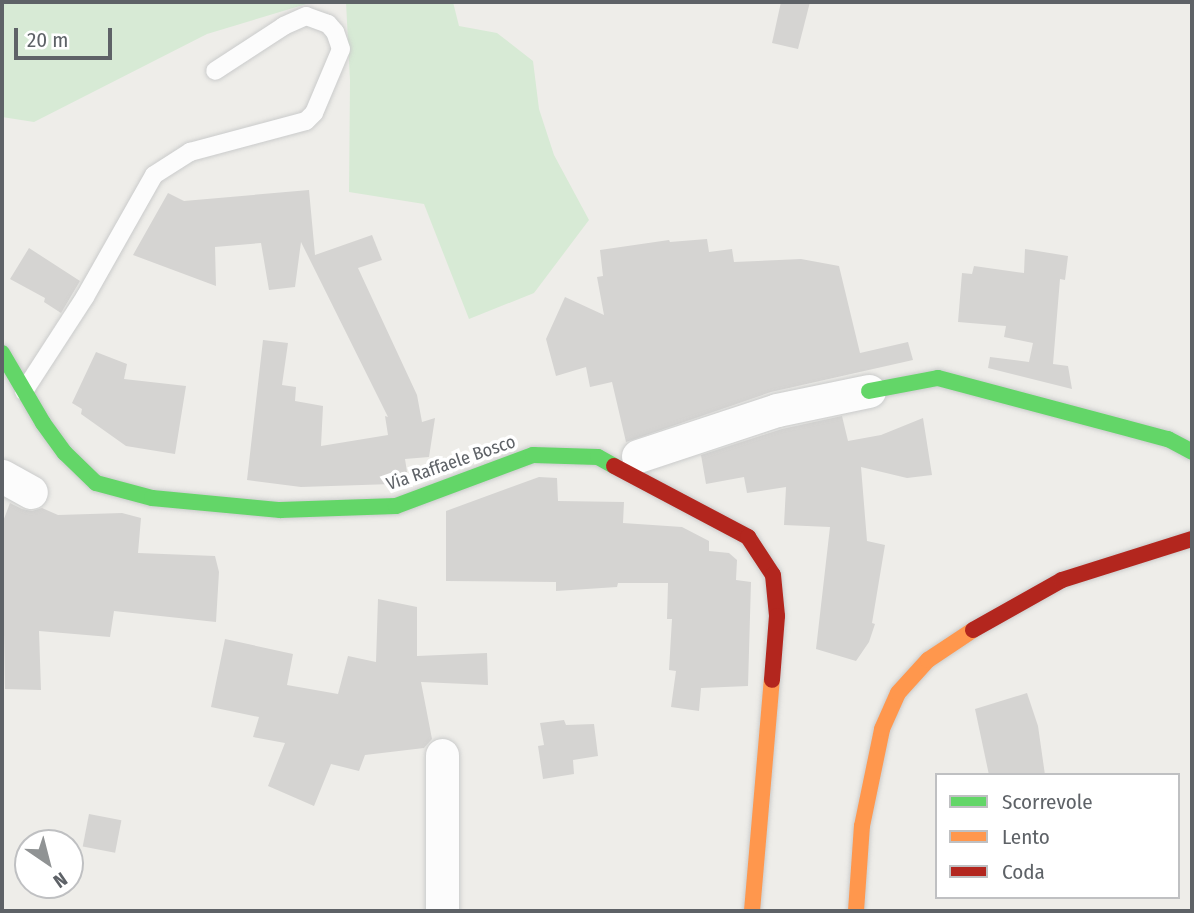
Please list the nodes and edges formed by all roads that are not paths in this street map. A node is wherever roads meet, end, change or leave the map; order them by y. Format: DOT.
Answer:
graph roads {
  1 [pos="215,71"];
  2 [pos="2,353"];
  3 [pos="24,391"];
  4 [pos="869,391"];
  5 [pos="1192,452"];
  6 [pos="638,456"];
  7 [pos="2,476"];
  8 [pos="30,492"];
  9 [pos="1192,539"];
  10 [pos="442,755"];
  11 [pos="442,911"];
  12 [pos="752,911"];
  13 [pos="856,911"];
  1 -- 3 [label="lane"];
  2 -- 3 [label="street, Via Raffaele Bosco"];
  3 -- 12 [label="street, Via Raffaele Bosco"];
  4 -- 5 [label="street"];
  4 -- 6 [label="street"];
  7 -- 8 [label="street"];
  9 -- 13 [label="street"];
  10 -- 11 [label="street"];
}
